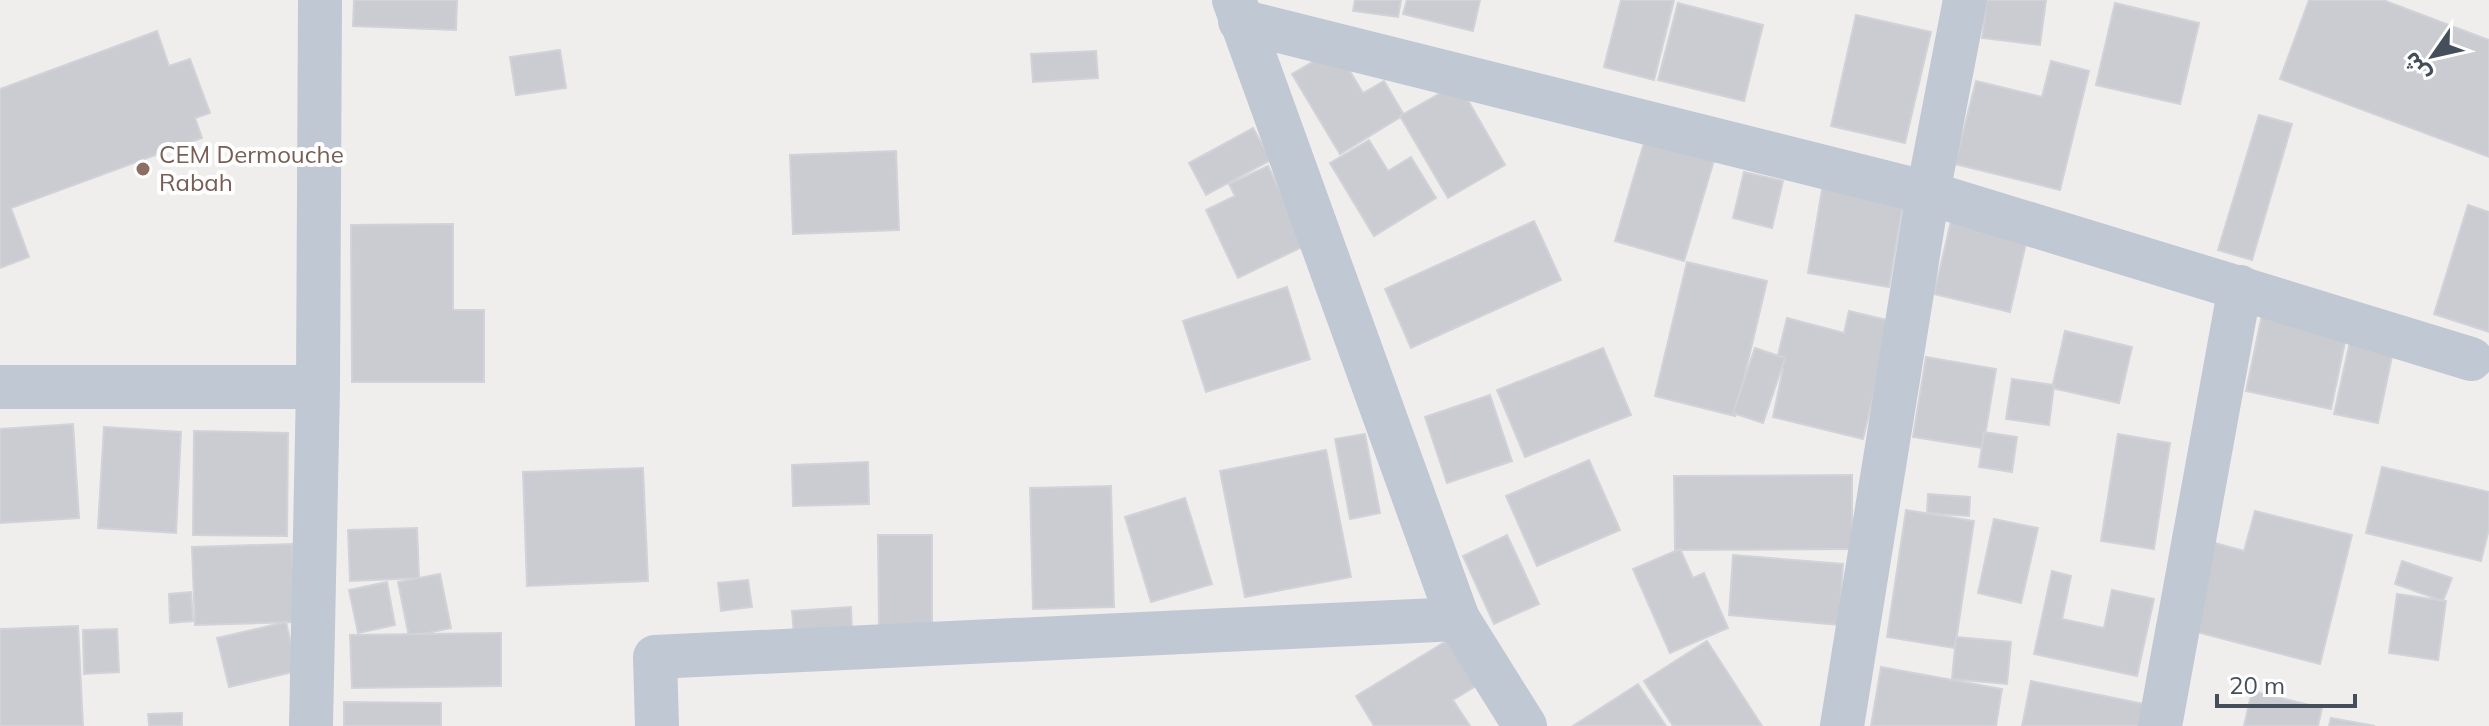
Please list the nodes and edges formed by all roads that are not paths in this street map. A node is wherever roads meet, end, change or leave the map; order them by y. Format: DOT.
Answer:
graph roads {
  1 [pos="320,0"];
  2 [pos="1965,0"];
  3 [pos="1237,10"];
  4 [pos="1928,193"];
  5 [pos="2240,287"];
  6 [pos="2471,359"];
  7 [pos="0,387"];
  8 [pos="318,387"];
  9 [pos="1458,619"];
  10 [pos="311,726"];
  11 [pos="657,726"];
  12 [pos="1525,726"];
  13 [pos="1842,726"];
  14 [pos="2160,726"];
  1 -- 8 [label="street"];
  2 -- 4 [label="street"];
  3 -- 4 [label="street"];
  3 -- 9 [label="street"];
  4 -- 5 [label="street"];
  4 -- 13 [label="street"];
  5 -- 6 [label="street"];
  5 -- 14 [label="street"];
  7 -- 8 [label="street"];
  8 -- 10 [label="street"];
  9 -- 11 [label="street"];
  9 -- 12 [label="street"];
}
